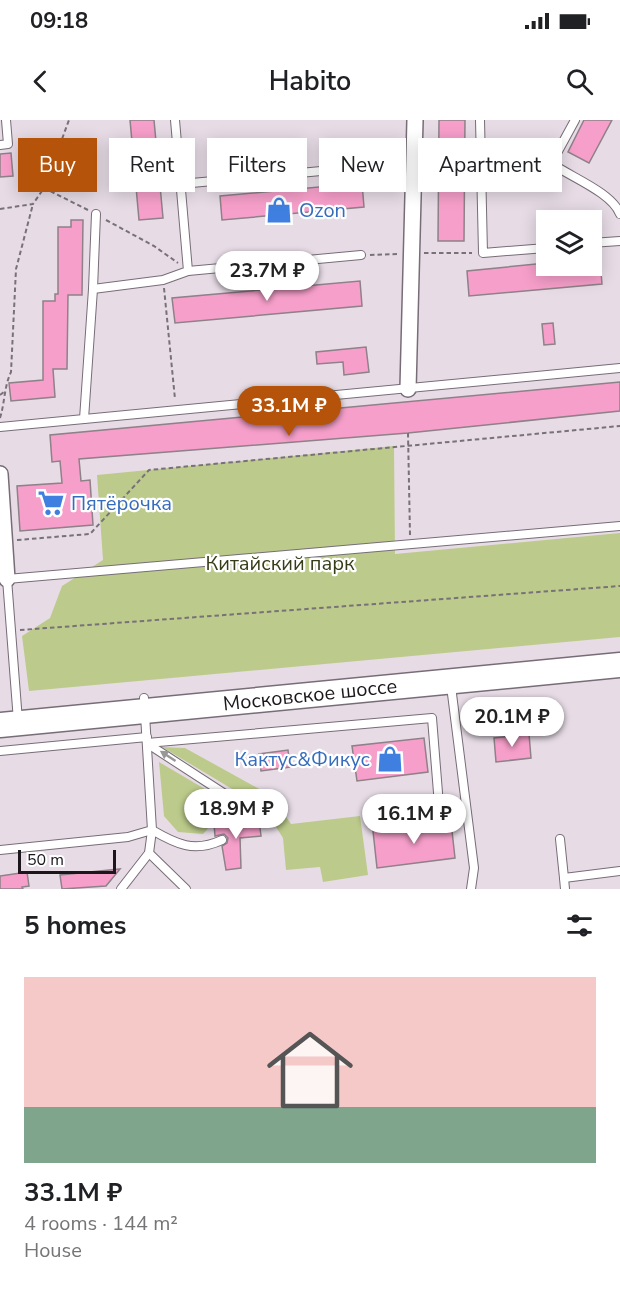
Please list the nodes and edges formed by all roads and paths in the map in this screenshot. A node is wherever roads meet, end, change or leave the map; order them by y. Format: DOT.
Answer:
graph roads {
  1 [pos="6,120"];
  2 [pos="69,120"];
  3 [pos="175,120"];
  4 [pos="415,120"];
  5 [pos="480,120"];
  6 [pos="575,120"];
  7 [pos="62,138"];
  8 [pos="177,138"];
  9 [pos="0,145"];
  10 [pos="319,171"];
  11 [pos="195,183"];
  12 [pos="41,192"];
  13 [pos="52,192"];
  14 [pos="182,192"];
  15 [pos="33,204"];
  16 [pos="0,209"];
  17 [pos="96,214"];
  18 [pos="620,214"];
  19 [pos="620,241"];
  20 [pos="602,242"];
  21 [pos="536,249"];
  22 [pos="361,255"];
  23 [pos="188,271"];
  24 [pos="163,280"];
  25 [pos="93,290"];
  26 [pos="620,368"];
  27 [pos="408,389"];
  28 [pos="5,391"];
  29 [pos="0,394"];
  30 [pos="176,410"];
  31 [pos="0,418"];
  32 [pos="84,419"];
  33 [pos="620,426"];
  34 [pos="0,427"];
  35 [pos="408,433"];
  36 [pos="408,446"];
  37 [pos="0,474"];
  38 [pos="620,526"];
  39 [pos="5,541"];
  40 [pos="410,544"];
  41 [pos="7,579"];
  42 [pos="620,586"];
  43 [pos="11,630"];
  44 [pos="620,653"];
  45 [pos="620,665"];
  46 [pos="450,681"];
  47 [pos="144,705"];
  48 [pos="9,717"];
  49 [pos="147,740"];
  50 [pos="0,751"];
  51 [pos="439,805"];
  52 [pos="237,822"];
  53 [pos="152,830"];
  54 [pos="560,839"];
  55 [pos="222,840"];
  56 [pos="0,850"];
  57 [pos="148,853"];
  58 [pos="620,871"];
  59 [pos="564,878"];
  60 [pos="121,889"];
  61 [pos="186,889"];
  62 [pos="471,889"];
  63 [pos="565,889"];
  1 -- 9 [label="lane"];
  2 -- 7 [label="path"];
  3 -- 8 [label="lane"];
  4 -- 27 [label="street"];
  5 -- 21 [label="lane"];
  6 -- 18 [label="lane"];
  10 -- 11 [label="lane"];
  12 -- 15 [label="path"];
  13 -- 17 [label="path"];
  14 -- 23 [label="lane"];
  15 -- 16 [label="path"];
  15 -- 28 [label="path"];
  17 -- 23 [label="path"];
  17 -- 25 [label="lane"];
  19 -- 20 [label="lane"];
  22 -- 23 [label="lane"];
  23 -- 24 [label="lane"];
  24 -- 25 [label="lane"];
  24 -- 30 [label="path"];
  25 -- 32 [label="lane"];
  26 -- 27 [label="lane"];
  27 -- 30 [label="lane"];
  28 -- 29 [label="path"];
  28 -- 31 [label="path"];
  30 -- 32 [label="lane"];
  32 -- 34 [label="lane"];
  33 -- 36 [label="path"];
  35 -- 36 [label="path"];
  36 -- 39 [label="path"];
  36 -- 40 [label="path"];
  37 -- 39 [label="street"];
  38 -- 40 [label="lane"];
  39 -- 41 [label="street"];
  40 -- 41 [label="lane"];
  41 -- 43 [label="lane"];
  42 -- 43 [label="path"];
  43 -- 48 [label="lane"];
  44 -- 47 [label="main road, Московское шоссе"];
  45 -- 46 [label="main road, Московское шоссе"];
  46 -- 47 [label="main road, Московское шоссе"];
  46 -- 62 [label="lane"];
  47 -- 48 [label="main road, Московское шоссе"];
  47 -- 49 [label="lane"];
  49 -- 50 [label="lane"];
  49 -- 51 [label="lane"];
  52 -- 49 [label="lane, one-way"];
  49 -- 53 [label="lane"];
  53 -- 55 [label="lane"];
  53 -- 56 [label="lane"];
  53 -- 57 [label="lane"];
  54 -- 59 [label="lane"];
  57 -- 60 [label="lane"];
  57 -- 61 [label="lane"];
  58 -- 59 [label="lane"];
  59 -- 63 [label="lane"];
}
